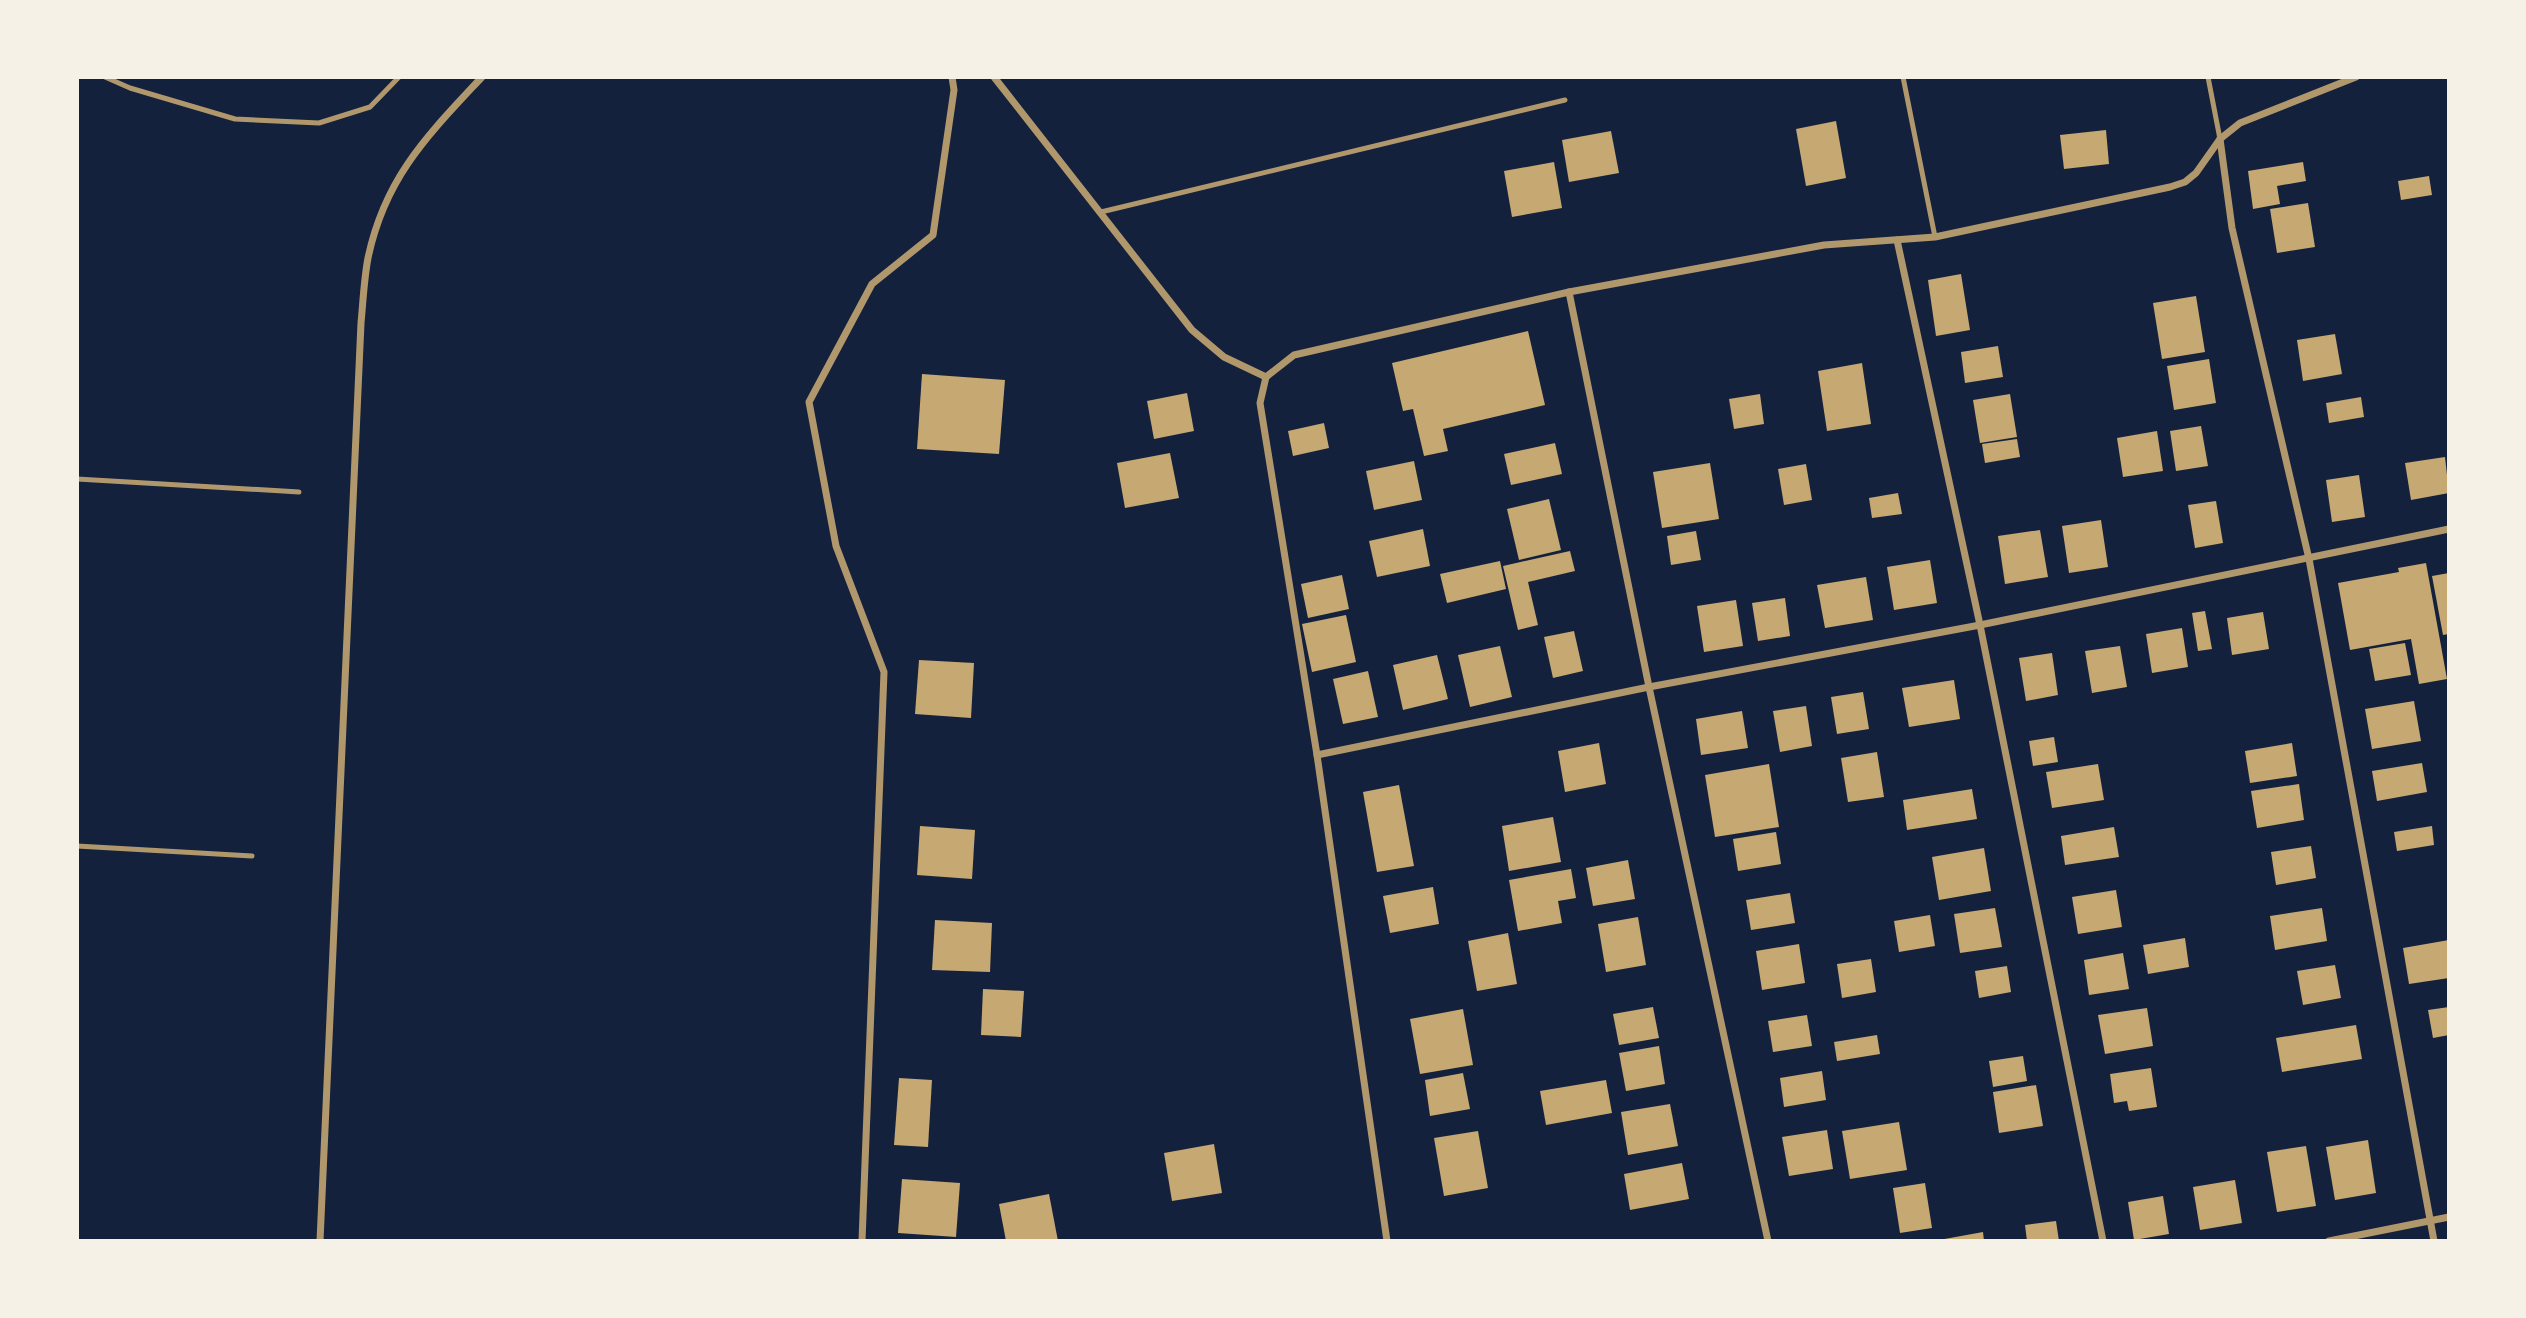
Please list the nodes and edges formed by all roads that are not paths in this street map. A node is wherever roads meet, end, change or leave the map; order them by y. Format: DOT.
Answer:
graph roads {
  1 [pos="105,77"];
  2 [pos="399,77"];
  3 [pos="482,77"];
  4 [pos="952,77"];
  5 [pos="994,77"];
  6 [pos="1903,77"];
  7 [pos="2208,77"];
  8 [pos="2356,77"];
  9 [pos="1565,100"];
  10 [pos="2220,139"];
  11 [pos="1101,212"];
  12 [pos="1935,237"];
  13 [pos="1897,240"];
  14 [pos="1569,292"];
  15 [pos="1266,377"];
  16 [pos="77,479"];
  17 [pos="299,492"];
  18 [pos="2449,529"];
  19 [pos="2309,559"];
  20 [pos="1980,625"];
  21 [pos="1649,687"];
  22 [pos="1317,755"];
  23 [pos="77,846"];
  24 [pos="252,856"];
  25 [pos="2449,1217"];
  26 [pos="2430,1220"];
  27 [pos="320,1241"];
  28 [pos="862,1241"];
  29 [pos="1387,1241"];
  30 [pos="1768,1241"];
  31 [pos="2103,1241"];
  32 [pos="2329,1241"];
  33 [pos="2434,1241"];
  1 -- 2 [label="lane"];
  3 -- 27 [label="street"];
  4 -- 28 [label="street"];
  5 -- 11 [label="street"];
  6 -- 12 [label="lane"];
  7 -- 10 [label="lane"];
  8 -- 10 [label="street"];
  9 -- 11 [label="lane"];
  10 -- 12 [label="street"];
  10 -- 19 [label="street"];
  11 -- 15 [label="street"];
  12 -- 13 [label="street"];
  13 -- 14 [label="street"];
  13 -- 20 [label="street"];
  14 -- 15 [label="street"];
  14 -- 21 [label="street"];
  15 -- 22 [label="street"];
  16 -- 17 [label="lane"];
  18 -- 19 [label="street"];
  19 -- 20 [label="street"];
  19 -- 26 [label="street"];
  20 -- 21 [label="street"];
  20 -- 31 [label="street"];
  21 -- 22 [label="street"];
  21 -- 30 [label="street"];
  22 -- 29 [label="street"];
  23 -- 24 [label="lane"];
  25 -- 26 [label="street"];
  26 -- 32 [label="street"];
  26 -- 33 [label="street"];
}
